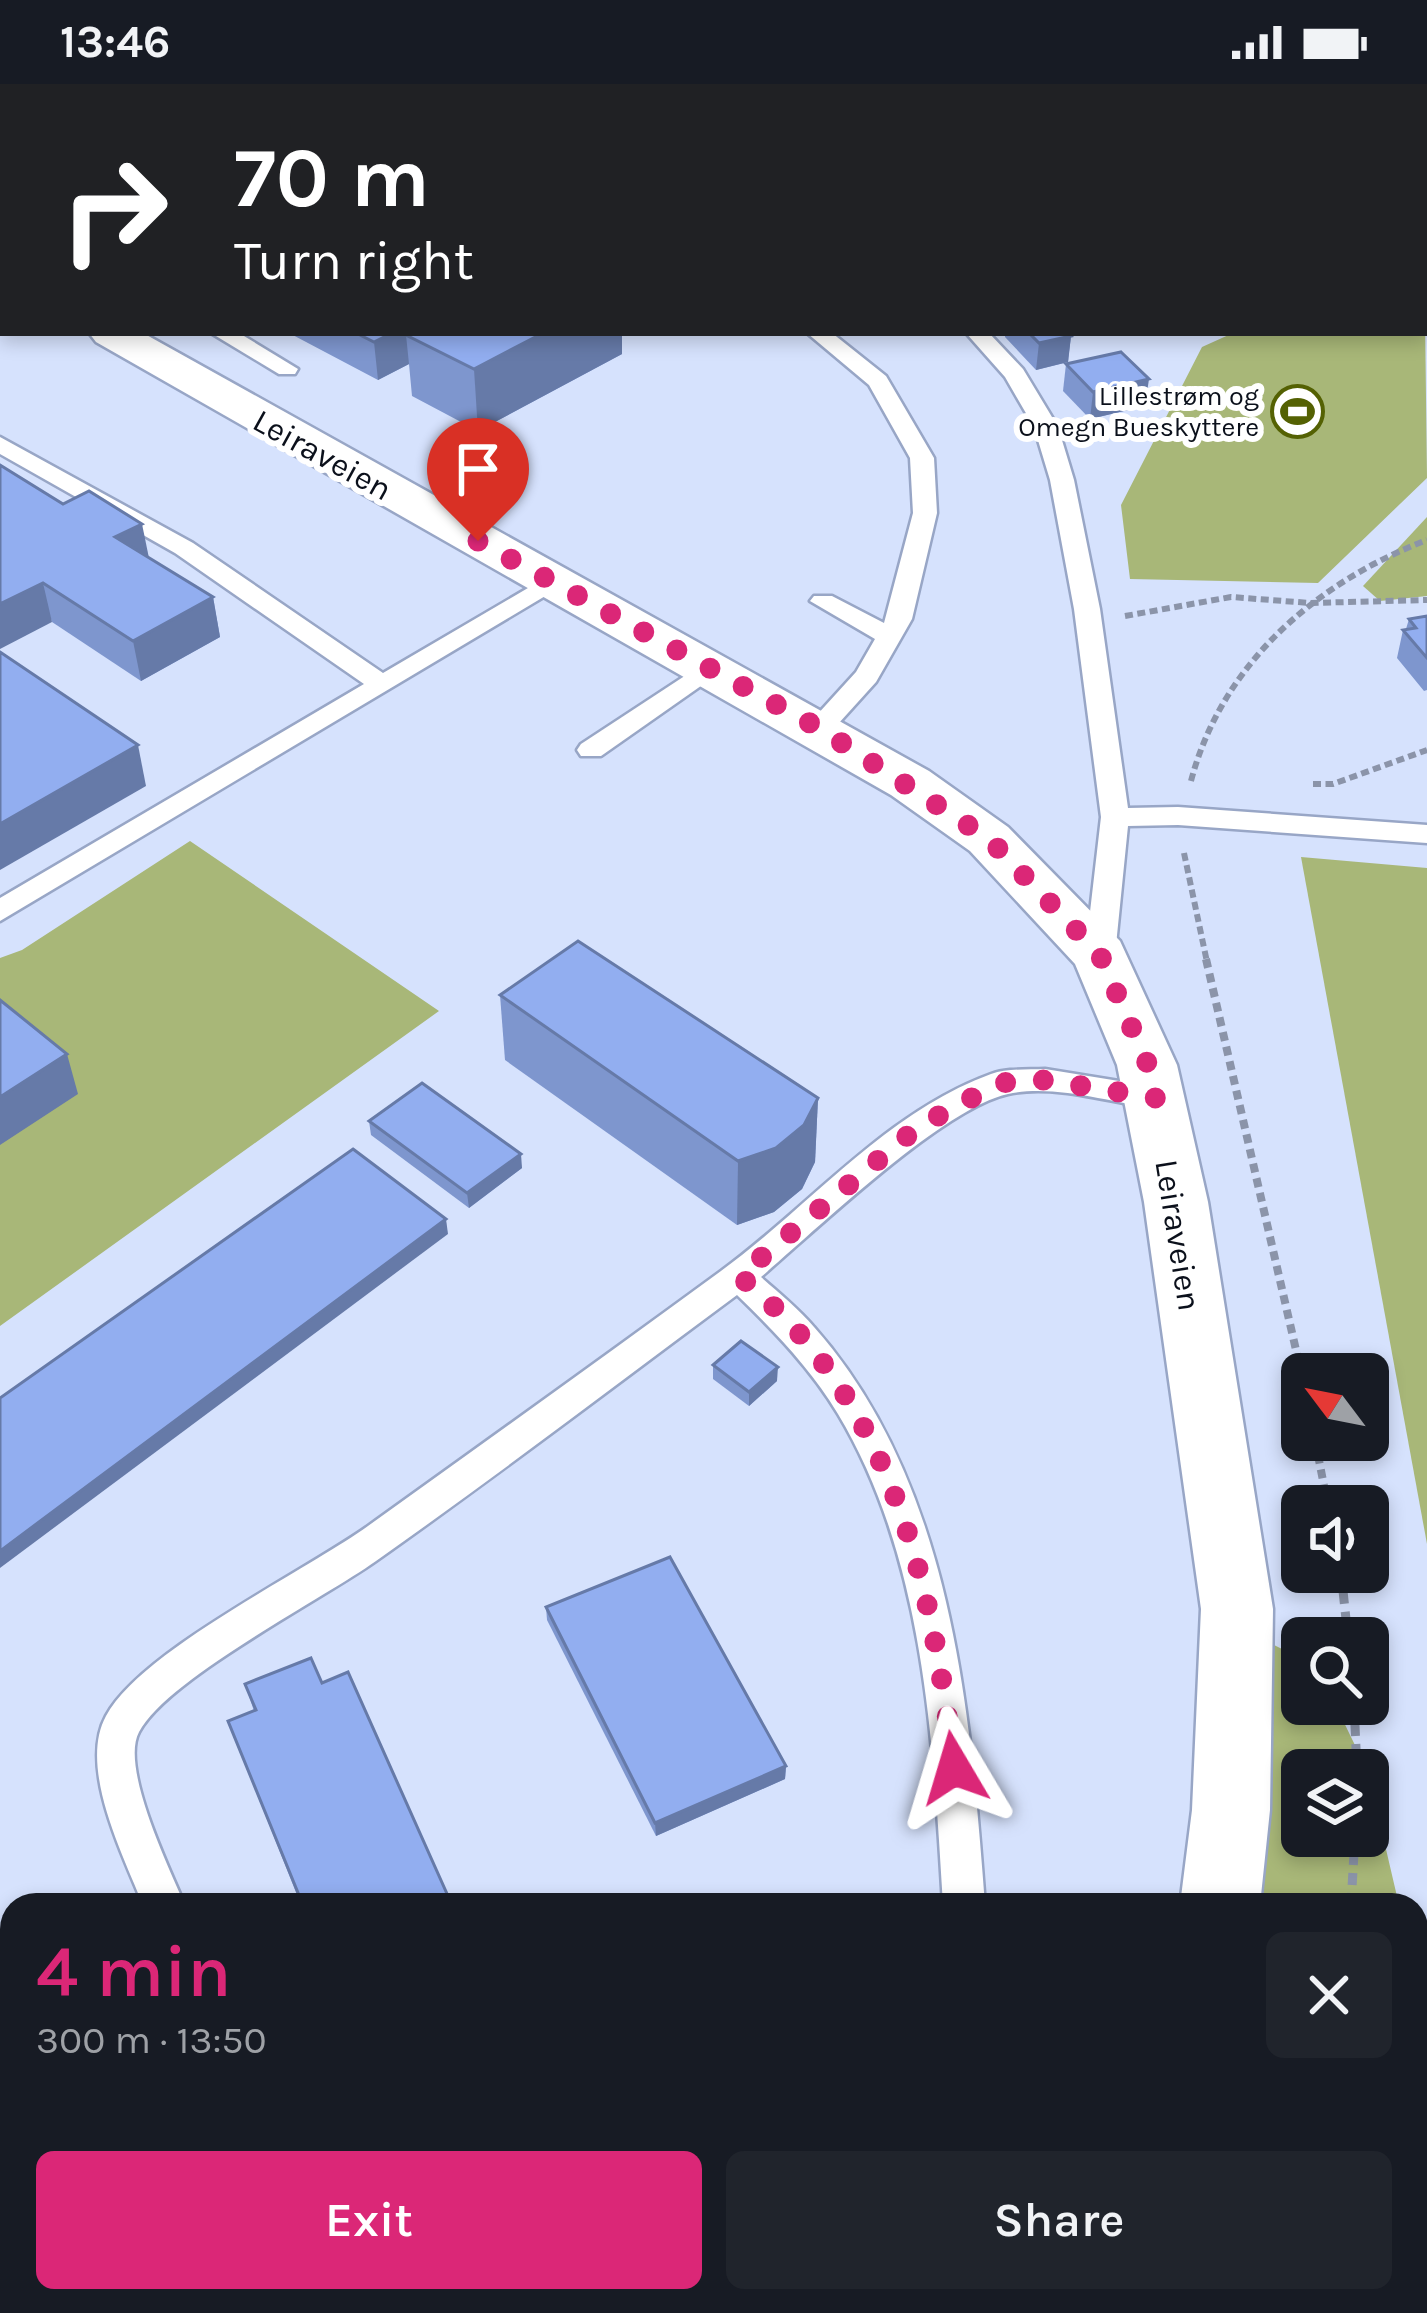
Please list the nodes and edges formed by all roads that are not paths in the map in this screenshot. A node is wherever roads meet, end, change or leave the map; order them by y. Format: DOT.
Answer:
graph roads {
  1 [pos="116,336"];
  2 [pos="227,336"];
  3 [pos="822,336"];
  4 [pos="980,336"];
  5 [pos="287,369"];
  6 [pos="0,444"];
  7 [pos="554,583"];
  8 [pos="823,601"];
  9 [pos="890,636"];
  10 [pos="709,668"];
  11 [pos="381,684"];
  12 [pos="819,728"];
  13 [pos="591,750"];
  14 [pos="1114,817"];
  15 [pos="1427,834"];
  16 [pos="0,911"];
  17 [pos="1100,955"];
  18 [pos="1156,1098"];
  19 [pos="739,1276"];
  20 [pos="159,1893"];
  21 [pos="963,1893"];
  22 [pos="1221,1893"];
  1 -- 7 [label="street, Leiraveien"];
  2 -- 5 [label="lane"];
  3 -- 9 [label="lane"];
  4 -- 14 [label="lane"];
  6 -- 11 [label="lane"];
  7 -- 10 [label="street, Leiraveien"];
  7 -- 11 [label="lane"];
  8 -- 9 [label="lane"];
  9 -- 12 [label="lane"];
  10 -- 12 [label="street, Leiraveien"];
  10 -- 13 [label="lane"];
  11 -- 16 [label="lane"];
  12 -- 17 [label="street, Leiraveien"];
  14 -- 15 [label="lane"];
  14 -- 17 [label="lane"];
  17 -- 18 [label="street, Leiraveien"];
  18 -- 19 [label="lane"];
  18 -- 22 [label="street, Leiraveien"];
  19 -- 20 [label="lane"];
  19 -- 21 [label="lane"];
}
